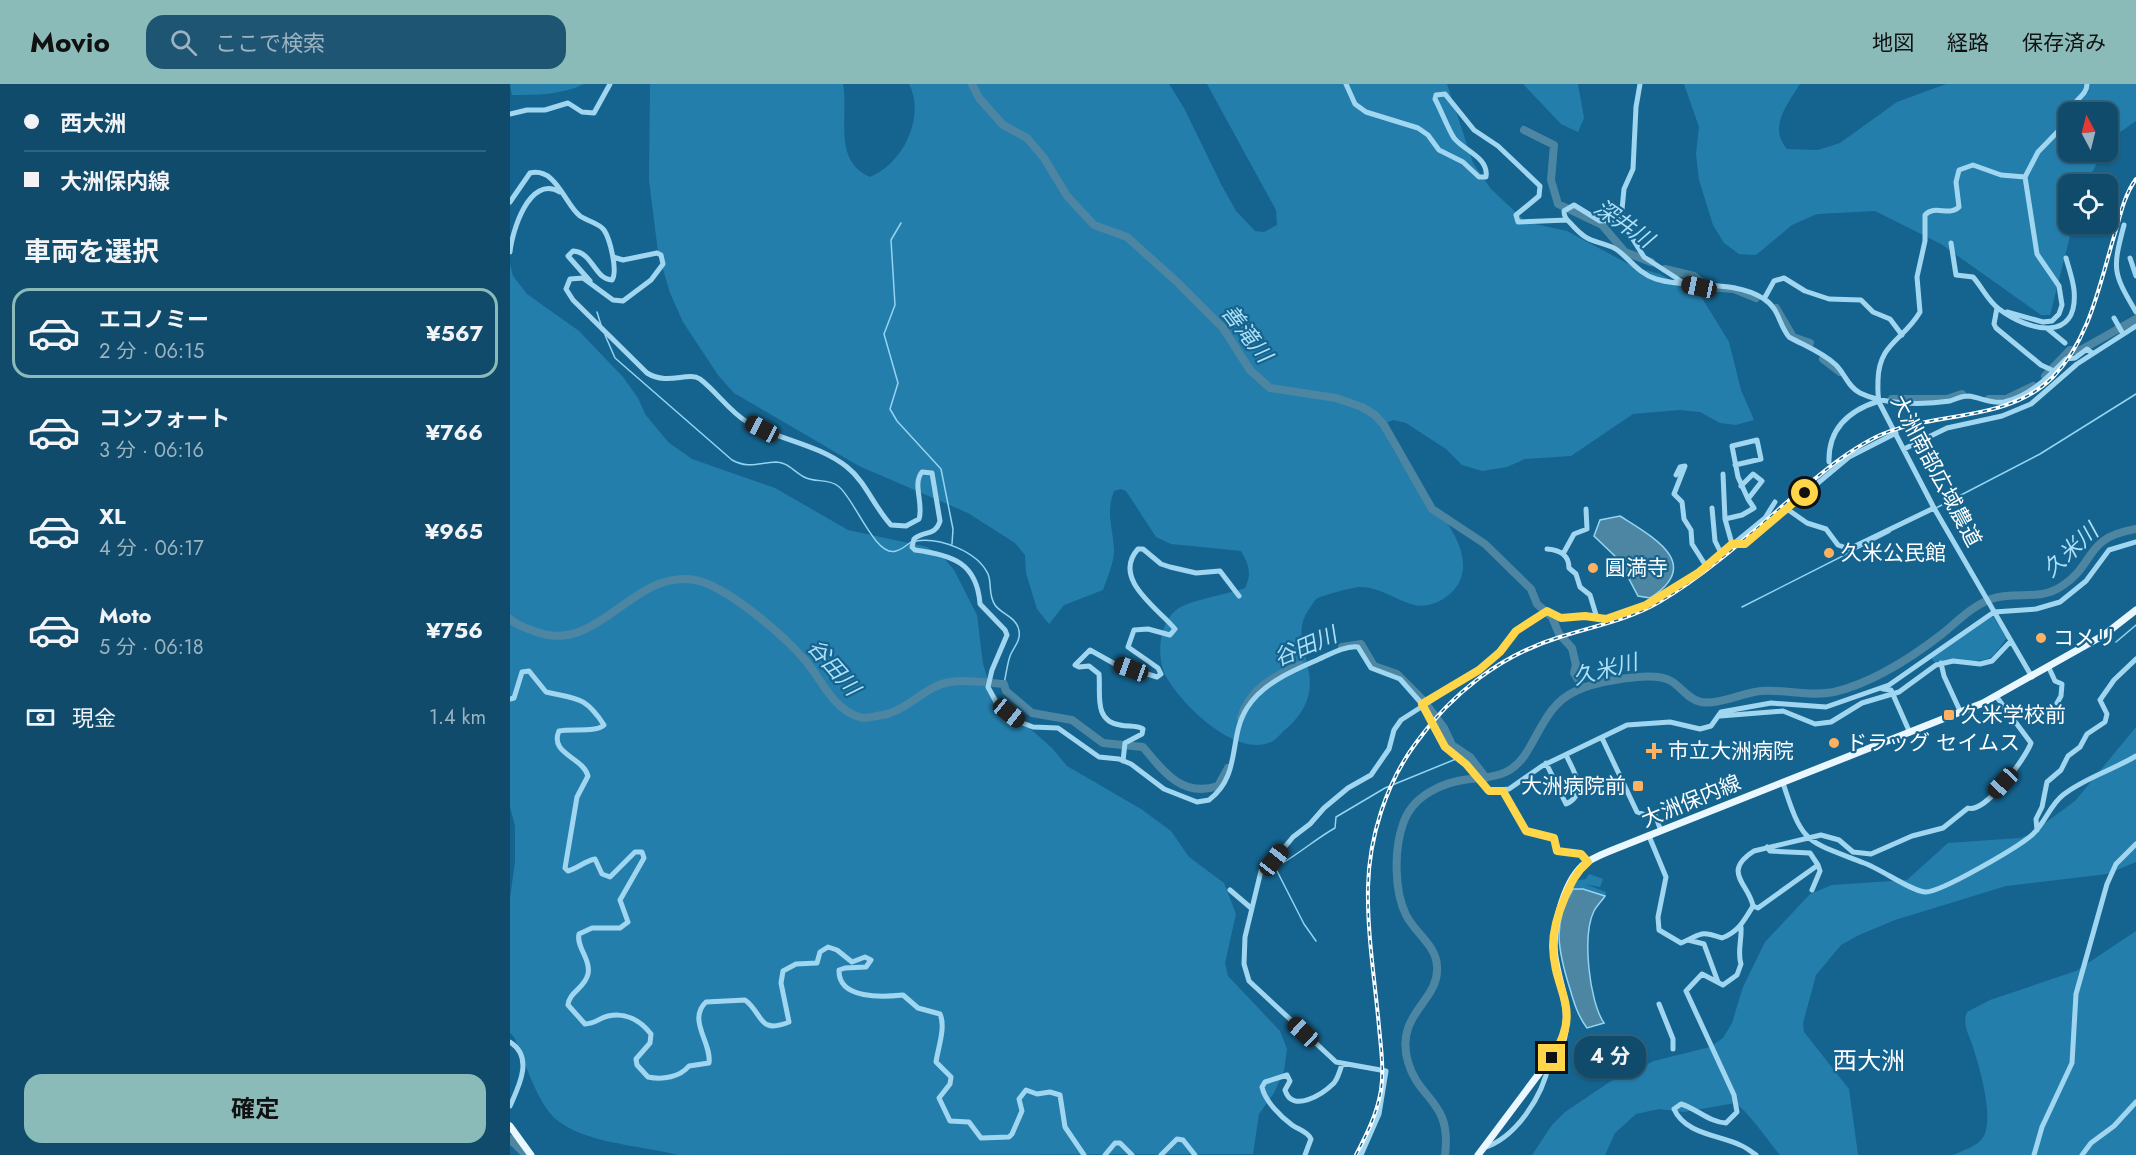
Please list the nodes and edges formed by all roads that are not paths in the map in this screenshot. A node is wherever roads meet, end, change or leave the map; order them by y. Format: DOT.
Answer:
graph roads {
  1 [pos="610,84"];
  2 [pos="1346,84"];
  3 [pos="1640,84"];
  4 [pos="2087,84"];
  5 [pos="2074,102"];
  6 [pos="510,114"];
  7 [pos="2058,131"];
  8 [pos="2025,177"];
  9 [pos="560,192"];
  10 [pos="510,202"];
  11 [pos="1567,220"];
  12 [pos="1621,220"];
  13 [pos="2124,225"];
  14 [pos="1951,243"];
  15 [pos="510,252"];
  16 [pos="613,257"];
  17 [pos="2066,258"];
  18 [pos="2130,258"];
  19 [pos="2136,276"];
  20 [pos="591,282"];
  21 [pos="1686,284"];
  22 [pos="1764,299"];
  23 [pos="1996,308"];
  24 [pos="2002,312"];
  25 [pos="2136,312"];
  26 [pos="2114,318"];
  27 [pos="2136,326"];
  28 [pos="2048,329"];
  29 [pos="2123,334"];
  30 [pos="1902,335"];
  31 [pos="2065,343"];
  32 [pos="2092,353"];
  33 [pos="2052,370"];
  34 [pos="1878,399"];
  35 [pos="1896,433"];
  36 [pos="1904,449"];
  37 [pos="1829,462"];
  38 [pos="1736,465"];
  39 [pos="1723,474"];
  40 [pos="1676,475"];
  41 [pos="1741,486"];
  42 [pos="1748,499"];
  43 [pos="1775,502"];
  44 [pos="1712,508"];
  45 [pos="1934,508"];
  46 [pos="1586,509"];
  47 [pos="1787,509"];
  48 [pos="1725,519"];
  49 [pos="2136,542"];
  50 [pos="1734,543"];
  51 [pos="1547,549"];
  52 [pos="1563,554"];
  53 [pos="1721,554"];
  54 [pos="1706,566"];
  55 [pos="1239,596"];
  56 [pos="2136,610"];
  57 [pos="1994,611"];
  58 [pos="1597,618"];
  59 [pos="2011,641"];
  60 [pos="2136,659"];
  61 [pos="1941,663"];
  62 [pos="2049,668"];
  63 [pos="2032,677"];
  64 [pos="1875,690"];
  65 [pos="1894,694"];
  66 [pos="1996,696"];
  67 [pos="510,699"];
  68 [pos="2056,703"];
  69 [pos="1422,704"];
  70 [pos="1961,712"];
  71 [pos="1720,716"];
  72 [pos="1911,733"];
  73 [pos="1602,738"];
  74 [pos="1566,755"];
  75 [pos="2136,756"];
  76 [pos="1123,760"];
  77 [pos="1546,763"];
  78 [pos="1783,783"];
  79 [pos="1503,791"];
  80 [pos="2037,830"];
  81 [pos="1661,831"];
  82 [pos="1649,836"];
  83 [pos="1806,837"];
  84 [pos="2136,844"];
  85 [pos="1767,847"];
  86 [pos="1588,862"];
  87 [pos="1818,865"];
  88 [pos="1230,890"];
  89 [pos="1812,890"];
  90 [pos="1753,906"];
  91 [pos="1251,908"];
  92 [pos="1741,927"];
  93 [pos="1688,940"];
  94 [pos="1718,982"];
  95 [pos="1659,1004"];
  96 [pos="510,1042"];
  97 [pos="1673,1050"];
  98 [pos="1549,1063"];
  99 [pos="1341,1064"];
  100 [pos="2136,1102"];
  101 [pos="510,1106"];
  102 [pos="510,1120"];
  103 [pos="511,1128"];
  104 [pos="1483,1148"];
  105 [pos="531,1155"];
  106 [pos="1084,1155"];
  107 [pos="1105,1155"];
  108 [pos="1132,1155"];
  109 [pos="1161,1155"];
  110 [pos="1195,1155"];
  111 [pos="1305,1155"];
  112 [pos="1361,1155"];
  113 [pos="1478,1155"];
  114 [pos="1756,1155"];
  115 [pos="2034,1155"];
  116 [pos="2082,1155"];
  1 -- 6 [label="street"];
  2 -- 11 [label="street"];
  3 -- 12 [label="street"];
  4 -- 5 [label="street"];
  7 -- 8 [label="street"];
  8 -- 24 [label="street"];
  8 -- 30 [label="street, 大洲南部広域農道"];
  9 -- 10 [label="street"];
  9 -- 15 [label="street"];
  9 -- 16 [label="street"];
  11 -- 12 [label="street"];
  11 -- 21 [label="street"];
  12 -- 21 [label="street"];
  13 -- 25 [label="street"];
  14 -- 23 [label="street"];
  16 -- 20 [label="street"];
  16 -- 20 [label="street"];
  17 -- 28 [label="street"];
  18 -- 19 [label="street"];
  20 -- 76 [label="street"];
  21 -- 22 [label="street"];
  22 -- 30 [label="street"];
  22 -- 34 [label="street"];
  23 -- 24 [label="street"];
  23 -- 33 [label="street"];
  24 -- 28 [label="street"];
  26 -- 29 [label="street"];
  27 -- 29 [label="street"];
  28 -- 31 [label="street"];
  29 -- 32 [label="street"];
  30 -- 34 [label="street, 大洲南部広域農道"];
  32 -- 33 [label="street"];
  32 -- 36 [label="street"];
  33 -- 34 [label="street"];
  34 -- 35 [label="street, 大洲南部広域農道"];
  34 -- 37 [label="street"];
  35 -- 36 [label="street, 大洲南部広域農道"];
  35 -- 47 [label="street"];
  36 -- 45 [label="street, 大洲南部広域農道"];
  38 -- 38 [label="street"];
  38 -- 41 [label="street"];
  39 -- 48 [label="street"];
  40 -- 54 [label="street"];
  41 -- 42 [label="street"];
  41 -- 42 [label="street"];
  42 -- 48 [label="street"];
  43 -- 50 [label="street"];
  44 -- 53 [label="street"];
  45 -- 47 [label="street"];
  45 -- 57 [label="street, 大洲南部広域農道"];
  46 -- 52 [label="street"];
  47 -- 50 [label="street"];
  48 -- 50 [label="street"];
  49 -- 57 [label="street"];
  50 -- 53 [label="street"];
  51 -- 52 [label="street"];
  52 -- 58 [label="street"];
  53 -- 54 [label="street"];
  54 -- 58 [label="street"];
  55 -- 76 [label="street"];
  56 -- 62 [label="main road, 大洲保内線"];
  57 -- 59 [label="street, 大洲南部広域農道"];
  57 -- 64 [label="street"];
  58 -- 69 [label="street"];
  59 -- 61 [label="street"];
  59 -- 63 [label="street, 大洲南部広域農道"];
  60 -- 80 [label="street"];
  61 -- 65 [label="street"];
  61 -- 70 [label="street"];
  62 -- 63 [label="main road, 大洲保内線"];
  62 -- 68 [label="street"];
  63 -- 66 [label="main road, 大洲保内線"];
  64 -- 65 [label="street"];
  64 -- 71 [label="street"];
  65 -- 71 [label="street"];
  65 -- 72 [label="street"];
  66 -- 70 [label="main road, 大洲保内線"];
  66 -- 83 [label="street"];
  67 -- 106 [label="street"];
  69 -- 76 [label="street"];
  69 -- 79 [label="street"];
  69 -- 91 [label="street"];
  70 -- 72 [label="main road, 大洲保内線"];
  71 -- 73 [label="street"];
  72 -- 78 [label="main road, 大洲保内線"];
  73 -- 74 [label="street"];
  73 -- 81 [label="street"];
  74 -- 77 [label="street"];
  74 -- 77 [label="street"];
  75 -- 80 [label="street"];
  77 -- 79 [label="street"];
  78 -- 81 [label="main road, 大洲保内線"];
  78 -- 83 [label="street"];
  79 -- 86 [label="street"];
  80 -- 83 [label="street"];
  81 -- 82 [label="main road, 大洲保内線"];
  82 -- 86 [label="main road, 大洲保内線"];
  82 -- 93 [label="street"];
  83 -- 85 [label="street"];
  84 -- 115 [label="street"];
  85 -- 87 [label="street"];
  85 -- 90 [label="street"];
  86 -- 98 [label="main road"];
  87 -- 89 [label="street"];
  87 -- 90 [label="street"];
  88 -- 91 [label="street"];
  90 -- 92 [label="street"];
  91 -- 99 [label="street"];
  92 -- 93 [label="street"];
  92 -- 94 [label="street"];
  93 -- 94 [label="street"];
  94 -- 114 [label="street"];
  95 -- 97 [label="street"];
  96 -- 101 [label="street"];
  98 -- 104 [label="main road"];
  98 -- 104 [label="street"];
  99 -- 111 [label="street"];
  99 -- 112 [label="street"];
  100 -- 116 [label="street"];
  102 -- 103 [label="street"];
  103 -- 105 [label="main road"];
  104 -- 113 [label="main road"];
  107 -- 108 [label="street"];
  109 -- 110 [label="street"];
}
